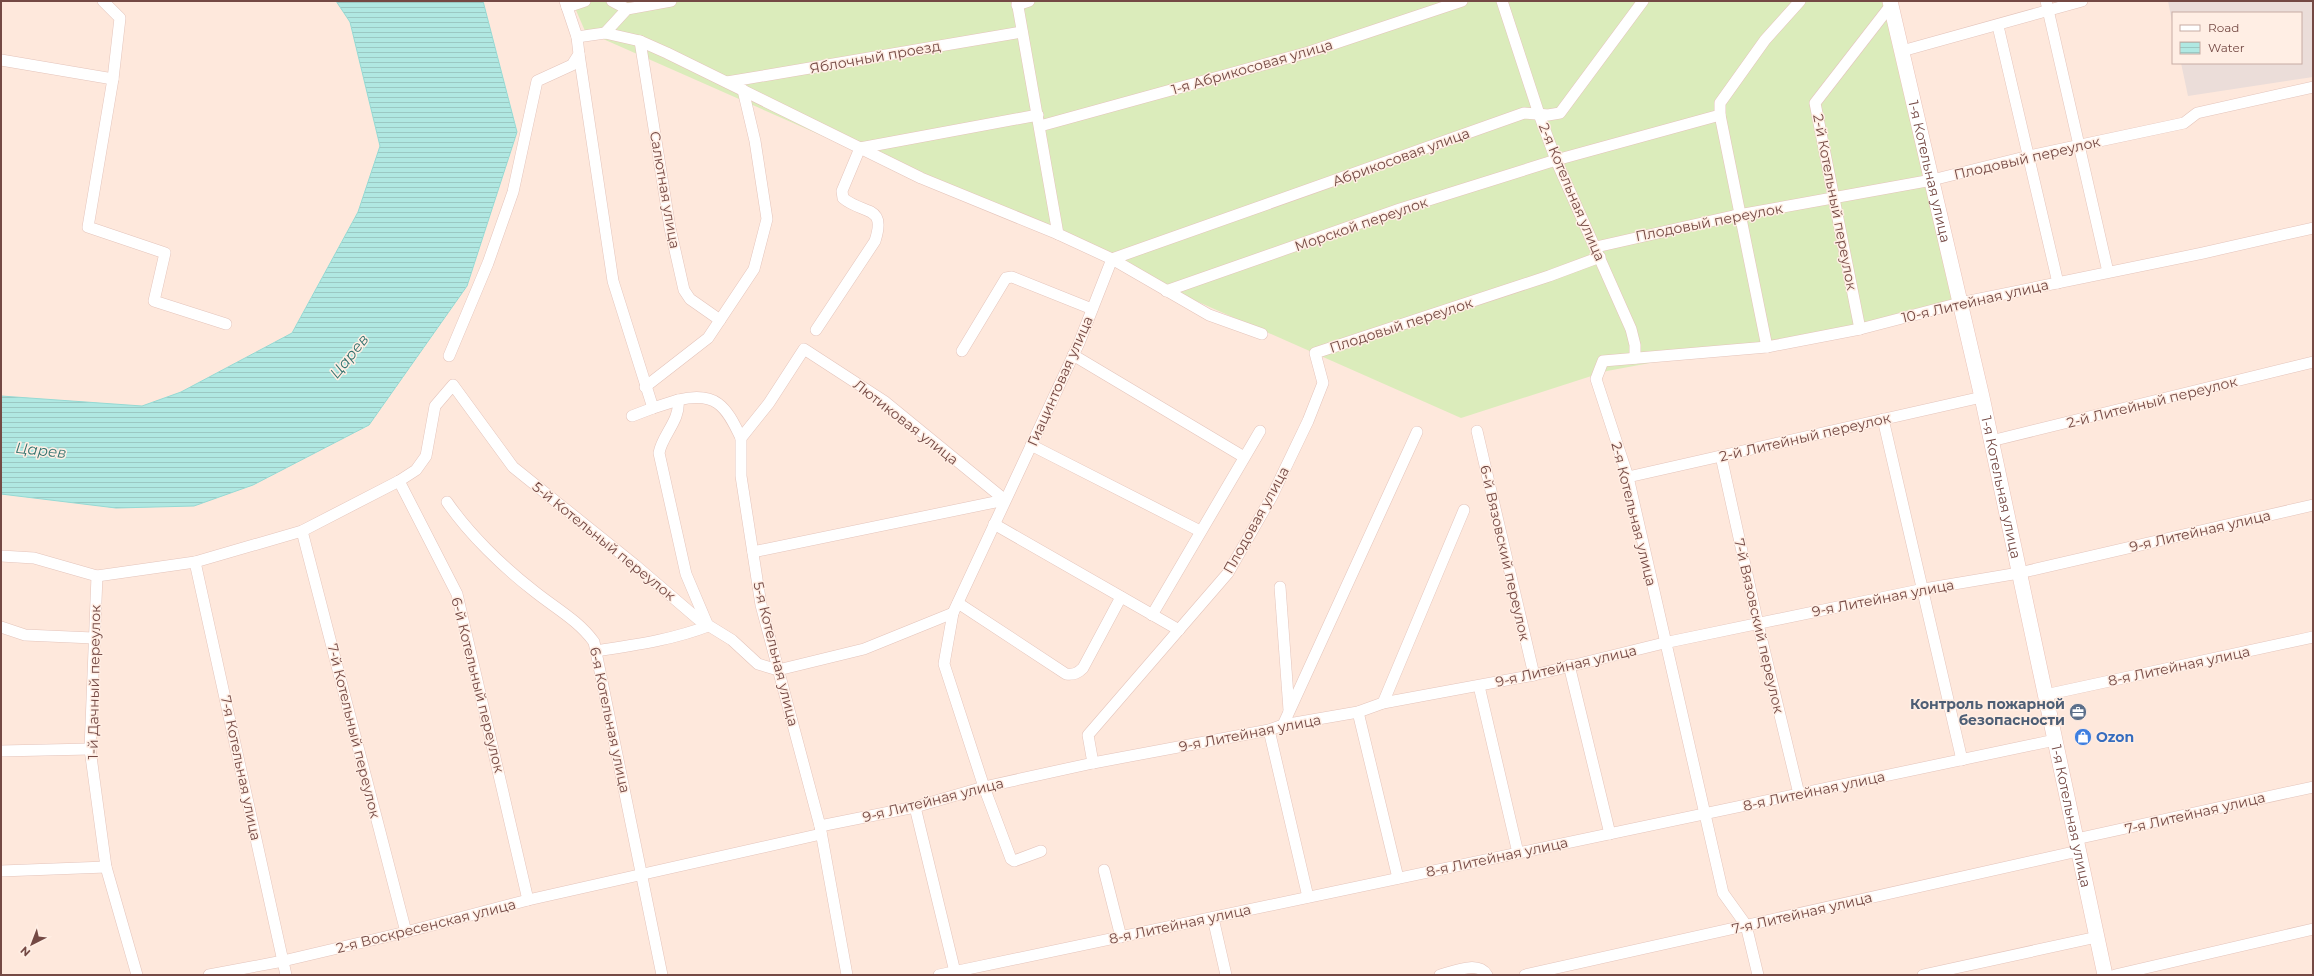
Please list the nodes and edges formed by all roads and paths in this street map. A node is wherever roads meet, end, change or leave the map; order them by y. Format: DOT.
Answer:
graph roads {
  1 [pos="103,1"];
  2 [pos="585,1"];
  3 [pos="612,1"];
  4 [pos="671,1"];
  5 [pos="1029,1"];
  6 [pos="1462,1"];
  7 [pos="1502,1"];
  8 [pos="1643,1"];
  9 [pos="1800,1"];
  10 [pos="2082,1"];
  11 [pos="1017,3"];
  12 [pos="1891,3"];
  13 [pos="566,4"];
  14 [pos="2047,6"];
  15 [pos="627,8"];
  16 [pos="1998,26"];
  17 [pos="1022,32"];
  18 [pos="605,33"];
  19 [pos="577,37"];
  20 [pos="640,41"];
  21 [pos="1902,52"];
  22 [pos="579,54"];
  23 [pos="1,60"];
  24 [pos="113,79"];
  25 [pos="727,82"];
  26 [pos="2313,87"];
  27 [pos="743,90"];
  28 [pos="1538,114"];
  29 [pos="1038,115"];
  30 [pos="1720,115"];
  31 [pos="1040,126"];
  32 [pos="2079,145"];
  33 [pos="860,148"];
  34 [pos="2029,156"];
  35 [pos="1556,160"];
  36 [pos="1932,180"];
  37 [pos="1834,198"];
  38 [pos="1740,214"];
  39 [pos="2313,228"];
  40 [pos="1058,234"];
  41 [pos="1598,252"];
  42 [pos="1112,259"];
  43 [pos="2108,272"];
  44 [pos="2058,283"];
  45 [pos="1166,291"];
  46 [pos="1960,302"];
  47 [pos="1092,309"];
  48 [pos="720,320"];
  49 [pos="226,324"];
  50 [pos="1860,329"];
  51 [pos="816,330"];
  52 [pos="1262,334"];
  53 [pos="1767,347"];
  54 [pos="962,350"];
  55 [pos="1315,354"];
  56 [pos="1074,355"];
  57 [pos="449,356"];
  58 [pos="1635,358"];
  59 [pos="2313,362"];
  60 [pos="645,387"];
  61 [pos="1982,397"];
  62 [pos="678,400"];
  63 [pos="652,408"];
  64 [pos="632,416"];
  65 [pos="1883,420"];
  66 [pos="1477,430"];
  67 [pos="1260,431"];
  68 [pos="1418,432"];
  69 [pos="741,438"];
  70 [pos="1991,442"];
  71 [pos="1031,445"];
  72 [pos="1721,456"];
  73 [pos="1244,457"];
  74 [pos="1628,477"];
  75 [pos="399,481"];
  76 [pos="1005,500"];
  77 [pos="447,502"];
  78 [pos="2313,505"];
  79 [pos="1464,510"];
  80 [pos="994,524"];
  81 [pos="302,531"];
  82 [pos="1200,531"];
  83 [pos="753,552"];
  84 [pos="1,556"];
  85 [pos="195,562"];
  86 [pos="2020,573"];
  87 [pos="97,576"];
  88 [pos="1280,587"];
  89 [pos="1924,588"];
  90 [pos="1121,597"];
  91 [pos="955,608"];
  92 [pos="1152,615"];
  93 [pos="1758,624"];
  94 [pos="708,626"];
  95 [pos="1,627"];
  96 [pos="1179,630"];
  97 [pos="2313,637"];
  98 [pos="93,638"];
  99 [pos="1664,643"];
  100 [pos="596,651"];
  101 [pos="1569,665"];
  102 [pos="778,670"];
  103 [pos="1534,675"];
  104 [pos="1479,686"];
  105 [pos="2045,695"];
  106 [pos="1383,703"];
  107 [pos="1358,712"];
  108 [pos="1289,713"];
  109 [pos="1283,726"];
  110 [pos="1268,730"];
  111 [pos="2055,740"];
  112 [pos="90,749"];
  113 [pos="1,751"];
  114 [pos="1962,760"];
  115 [pos="1093,763"];
  116 [pos="984,787"];
  117 [pos="2313,787"];
  118 [pos="1799,794"];
  119 [pos="915,807"];
  120 [pos="1704,814"];
  121 [pos="820,830"];
  122 [pos="1610,834"];
  123 [pos="2077,845"];
  124 [pos="1041,851"];
  125 [pos="1518,853"];
  126 [pos="106,866"];
  127 [pos="1104,870"];
  128 [pos="1,871"];
  129 [pos="642,875"];
  130 [pos="1398,878"];
  131 [pos="1308,897"];
  132 [pos="528,900"];
  133 [pos="1213,918"];
  134 [pos="1746,925"];
  135 [pos="2313,929"];
  136 [pos="406,932"];
  137 [pos="1121,937"];
  138 [pos="2097,937"];
  139 [pos="283,961"];
  140 [pos="955,972"];
  141 [pos="137,975"];
  142 [pos="209,975"];
  143 [pos="286,975"];
  144 [pos="662,975"];
  145 [pos="847,975"];
  146 [pos="939,975"];
  147 [pos="1226,975"];
  148 [pos="1440,975"];
  149 [pos="1487,975"];
  150 [pos="1524,975"];
  151 [pos="1758,975"];
  152 [pos="1923,975"];
  153 [pos="2105,975"];
  154 [pos="2115,975"];
  1 -- 24 [label="street"];
  2 -- 13 [label="street"];
  3 -- 15 [label="street"];
  4 -- 15 [label="street"];
  5 -- 11 [label="street"];
  6 -- 31 [label="street, 1-я Абрикосовая улица"];
  7 -- 28 [label="street, 2-я Котельная улица"];
  8 -- 28 [label="street, Абрикосовая улица"];
  9 -- 30 [label="street"];
  10 -- 14 [label="street"];
  11 -- 17 [label="street"];
  12 -- 21 [label="street, 1-я Котельная улица"];
  12 -- 37 [label="street, 2-й Котельный переулок"];
  13 -- 19 [label="street"];
  14 -- 16 [label="street"];
  14 -- 32 [label="street"];
  15 -- 18 [label="street"];
  16 -- 21 [label="street"];
  16 -- 34 [label="street"];
  17 -- 25 [label="street, Яблочный проезд"];
  17 -- 29 [label="street"];
  18 -- 19 [label="street"];
  18 -- 20 [label="street"];
  19 -- 22 [label="street"];
  20 -- 25 [label="street"];
  20 -- 48 [label="street, Салютная улица"];
  21 -- 36 [label="street, 1-я Котельная улица"];
  22 -- 57 [label="street"];
  22 -- 60 [label="street"];
  23 -- 24 [label="street"];
  24 -- 49 [label="street"];
  25 -- 27 [label="street"];
  26 -- 32 [label="street, Плодовый переулок"];
  27 -- 33 [label="street"];
  27 -- 48 [label="street"];
  28 -- 35 [label="street, 2-я Котельная улица"];
  28 -- 42 [label="street, Абрикосовая улица"];
  29 -- 31 [label="street"];
  29 -- 33 [label="street"];
  30 -- 35 [label="street, Морской переулок"];
  30 -- 38 [label="street"];
  31 -- 40 [label="street"];
  32 -- 34 [label="street, Плодовый переулок"];
  32 -- 43 [label="street"];
  33 -- 40 [label="street"];
  33 -- 51 [label="street"];
  34 -- 36 [label="street, Плодовый переулок"];
  34 -- 44 [label="street"];
  35 -- 41 [label="street, 2-я Котельная улица"];
  35 -- 45 [label="street, Морской переулок"];
  36 -- 37 [label="street, Плодовый переулок"];
  36 -- 46 [label="street, 1-я Котельная улица"];
  37 -- 38 [label="street, Плодовый переулок"];
  37 -- 50 [label="street, 2-й Котельный переулок"];
  38 -- 41 [label="street, Плодовый переулок"];
  38 -- 53 [label="street"];
  39 -- 43 [label="street, 10-я Литейная улица"];
  40 -- 42 [label="street"];
  41 -- 55 [label="street, Плодовый переулок"];
  41 -- 58 [label="street, 2-я Котельная улица"];
  42 -- 45 [label="street"];
  42 -- 47 [label="street, Гиацинтовая улица"];
  43 -- 44 [label="street, 10-я Литейная улица"];
  44 -- 46 [label="street, 10-я Литейная улица"];
  45 -- 52 [label="street"];
  46 -- 50 [label="street, 10-я Литейная улица"];
  46 -- 61 [label="street, 1-я Котельная улица"];
  47 -- 54 [label="street"];
  47 -- 56 [label="street, Гиацинтовая улица"];
  48 -- 60 [label="street"];
  50 -- 53 [label="street, 10-я Литейная улица"];
  53 -- 58 [label="street, 10-я Литейная улица"];
  55 -- 96 [label="street, Плодовая улица"];
  56 -- 71 [label="street, Гиацинтовая улица"];
  56 -- 73 [label="street"];
  58 -- 74 [label="street, 2-я Котельная улица"];
  59 -- 70 [label="street, 2-й Литейный переулок"];
  60 -- 63 [label="street"];
  61 -- 65 [label="street, 2-й Литейный переулок"];
  61 -- 70 [label="street, 1-я Котельная улица"];
  62 -- 63 [label="street"];
  62 -- 69 [label="street"];
  62 -- 94 [label="street"];
  63 -- 64 [label="street"];
  65 -- 72 [label="street, 2-й Литейный переулок"];
  65 -- 89 [label="street"];
  66 -- 103 [label="street, 6-й Вязовский переулок"];
  67 -- 73 [label="street"];
  68 -- 108 [label="street"];
  69 -- 76 [label="street, Лютиковая улица"];
  69 -- 83 [label="street, 5-я Котельная улица"];
  70 -- 86 [label="street, 1-я Котельная улица"];
  71 -- 76 [label="street, Гиацинтовая улица"];
  71 -- 82 [label="street"];
  72 -- 74 [label="street, 2-й Литейный переулок"];
  72 -- 93 [label="street, 7-й Вязовский переулок"];
  73 -- 82 [label="street"];
  74 -- 99 [label="street, 2-я Котельная улица"];
  75 -- 81 [label="street"];
  75 -- 94 [label="street, 5-й Котельный переулок"];
  75 -- 132 [label="street, 6-й Котельный переулок"];
  76 -- 80 [label="street, Гиацинтовая улица"];
  76 -- 83 [label="street"];
  77 -- 100 [label="street, 6-я Котельная улица"];
  78 -- 86 [label="street, 9-я Литейная улица"];
  79 -- 106 [label="street"];
  80 -- 90 [label="street"];
  80 -- 91 [label="street, Гиацинтовая улица"];
  81 -- 85 [label="street"];
  81 -- 136 [label="street, 7-й Котельный переулок"];
  82 -- 92 [label="street"];
  83 -- 102 [label="street, 5-я Котельная улица"];
  84 -- 87 [label="street"];
  85 -- 87 [label="street"];
  85 -- 139 [label="street, 7-я Котельная улица"];
  86 -- 89 [label="street, 9-я Литейная улица"];
  86 -- 105 [label="street, 1-я Котельная улица"];
  87 -- 98 [label="street, 1-й Дачный переулок"];
  88 -- 108 [label="street"];
  89 -- 93 [label="street, 9-я Литейная улица"];
  89 -- 114 [label="street"];
  90 -- 91 [label="street"];
  90 -- 92 [label="street"];
  91 -- 102 [label="street"];
  91 -- 116 [label="street, Гиацинтовая улица"];
  92 -- 96 [label="street"];
  93 -- 99 [label="street, 9-я Литейная улица"];
  93 -- 118 [label="street, 7-й Вязовский переулок"];
  94 -- 100 [label="street"];
  94 -- 102 [label="street, 5-й Котельный переулок"];
  95 -- 98 [label="street"];
  96 -- 115 [label="street, Плодовая улица"];
  97 -- 105 [label="street, 8-я Литейная улица"];
  98 -- 112 [label="street, 1-й Дачный переулок"];
  99 -- 101 [label="street, 9-я Литейная улица"];
  99 -- 120 [label="street, 2-я Котельная улица"];
  100 -- 129 [label="street, 6-я Котельная улица"];
  101 -- 103 [label="street, 9-я Литейная улица"];
  101 -- 122 [label="street"];
  102 -- 121 [label="street, 5-я Котельная улица"];
  103 -- 104 [label="street, 9-я Литейная улица"];
  104 -- 106 [label="street, 9-я Литейная улица"];
  104 -- 125 [label="street"];
  105 -- 111 [label="street, 1-я Котельная улица"];
  106 -- 107 [label="street, 9-я Литейная улица"];
  107 -- 109 [label="street, 9-я Литейная улица"];
  107 -- 130 [label="street"];
  108 -- 109 [label="street"];
  109 -- 110 [label="street, 9-я Литейная улица"];
  110 -- 115 [label="street, 9-я Литейная улица"];
  110 -- 131 [label="street"];
  111 -- 114 [label="street, 8-я Литейная улица"];
  111 -- 123 [label="street, 1-я Котельная улица"];
  112 -- 113 [label="street"];
  112 -- 126 [label="street, 1-й Дачный переулок"];
  114 -- 118 [label="street, 8-я Литейная улица"];
  115 -- 116 [label="street, 9-я Литейная улица"];
  116 -- 119 [label="street, 9-я Литейная улица"];
  116 -- 124 [label="street, Гиацинтовая улица"];
  117 -- 123 [label="street, 7-я Литейная улица"];
  118 -- 120 [label="street, 8-я Литейная улица"];
  119 -- 121 [label="street, 9-я Литейная улица"];
  119 -- 140 [label="street"];
  120 -- 122 [label="street, 8-я Литейная улица"];
  120 -- 134 [label="street, 2-я Котельная улица"];
  121 -- 129 [label="street, 9-я Литейная улица"];
  121 -- 145 [label="street, 5-я Котельная улица"];
  122 -- 125 [label="street, 8-я Литейная улица"];
  123 -- 134 [label="street, 7-я Литейная улица"];
  123 -- 138 [label="street, 1-я Котельная улица"];
  125 -- 130 [label="street, 8-я Литейная улица"];
  126 -- 128 [label="street"];
  126 -- 141 [label="street, 1-й Дачный переулок"];
  127 -- 137 [label="street"];
  129 -- 132 [label="street, 2-я Воскресенская улица"];
  129 -- 144 [label="street, 6-я Котельная улица"];
  130 -- 131 [label="street, 8-я Литейная улица"];
  131 -- 133 [label="street, 8-я Литейная улица"];
  132 -- 136 [label="street, 2-я Воскресенская улица"];
  133 -- 137 [label="street, 8-я Литейная улица"];
  133 -- 147 [label="street"];
  134 -- 150 [label="street, 7-я Литейная улица"];
  134 -- 151 [label="street, 2-я Котельная улица"];
  135 -- 154 [label="street"];
  136 -- 139 [label="street, 2-я Воскресенская улица"];
  137 -- 140 [label="street, 8-я Литейная улица"];
  138 -- 152 [label="street"];
  138 -- 153 [label="street, 1-я Котельная улица"];
  139 -- 142 [label="street, 2-я Воскресенская улица"];
  139 -- 143 [label="street, 7-я Котельная улица"];
  140 -- 146 [label="street, 8-я Литейная улица"];
  148 -- 149 [label="street"];
}
